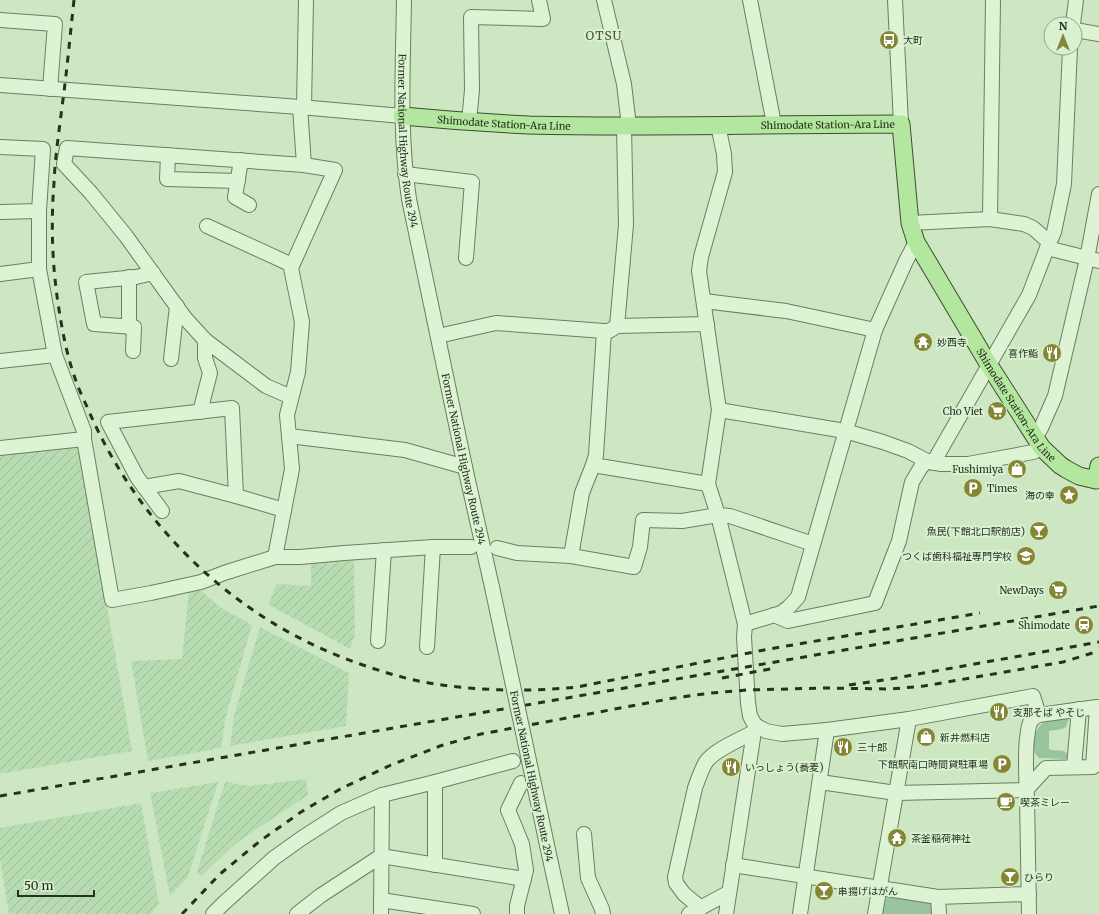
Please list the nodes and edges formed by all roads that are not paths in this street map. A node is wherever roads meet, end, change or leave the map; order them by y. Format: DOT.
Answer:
graph roads {
  1 [pos="306,0"];
  2 [pos="404,0"];
  3 [pos="539,0"];
  4 [pos="604,0"];
  5 [pos="750,0"];
  6 [pos="895,0"];
  7 [pos="993,0"];
  8 [pos="1076,0"];
  9 [pos="1074,16"];
  10 [pos="0,20"];
  11 [pos="1083,31"];
  12 [pos="1099,34"];
  13 [pos="1070,56"];
  14 [pos="0,85"];
  15 [pos="50,88"];
  16 [pos="302,107"];
  17 [pos="402,116"];
  18 [pos="469,122"];
  19 [pos="774,124"];
  20 [pos="901,124"];
  21 [pos="718,125"];
  22 [pos="627,126"];
  23 [pos="0,147"];
  24 [pos="168,155"];
  25 [pos="241,160"];
  26 [pos="304,165"];
  27 [pos="405,174"];
  28 [pos="238,181"];
  29 [pos="1099,194"];
  30 [pos="249,205"];
  31 [pos="39,211"];
  32 [pos="0,212"];
  33 [pos="990,219"];
  34 [pos="910,223"];
  35 [pos="206,226"];
  36 [pos="916,242"];
  37 [pos="1048,245"];
  38 [pos="466,258"];
  39 [pos="1093,260"];
  40 [pos="292,265"];
  41 [pos="39,269"];
  42 [pos="153,273"];
  43 [pos="0,274"];
  44 [pos="129,277"];
  45 [pos="704,301"];
  46 [pos="177,306"];
  47 [pos="707,324"];
  48 [pos="617,326"];
  49 [pos="129,327"];
  50 [pos="875,330"];
  51 [pos="604,331"];
  52 [pos="438,336"];
  53 [pos="205,340"];
  54 [pos="133,351"];
  55 [pos="55,355"];
  56 [pos="172,359"];
  57 [pos="0,361"];
  58 [pos="989,365"];
  59 [pos="292,397"];
  60 [pos="719,410"];
  61 [pos="200,412"];
  62 [pos="845,431"];
  63 [pos="289,436"];
  64 [pos="84,439"];
  65 [pos="1038,443"];
  66 [pos="0,448"];
  67 [pos="930,462"];
  68 [pos="593,465"];
  69 [pos="465,468"];
  70 [pos="1098,476"];
  71 [pos="708,484"];
  72 [pos="144,487"];
  73 [pos="236,496"];
  74 [pos="284,510"];
  75 [pos="162,511"];
  76 [pos="718,515"];
  77 [pos="813,544"];
  78 [pos="433,547"];
  79 [pos="471,547"];
  80 [pos="497,548"];
  81 [pos="384,550"];
  82 [pos="571,556"];
  83 [pos="275,557"];
  84 [pos="774,615"];
  85 [pos="745,624"];
  86 [pos="378,642"];
  87 [pos="427,647"];
  88 [pos="1098,707"];
  89 [pos="1079,709"];
  90 [pos="1039,715"];
  91 [pos="909,719"];
  92 [pos="755,728"];
  93 [pos="828,730"];
  94 [pos="1026,749"];
  95 [pos="513,761"];
  96 [pos="1096,766"];
  97 [pos="1074,767"];
  98 [pos="1046,768"];
  99 [pos="435,782"];
  100 [pos="820,782"];
  101 [pos="521,783"];
  102 [pos="1026,790"];
  103 [pos="896,793"];
  104 [pos="382,794"];
  105 [pos="584,834"];
  106 [pos="381,856"];
  107 [pos="435,865"];
  108 [pos="733,865"];
  109 [pos="806,876"];
  110 [pos="524,879"];
  111 [pos="880,888"];
  112 [pos="728,893"];
  113 [pos="1029,894"];
  114 [pos="938,897"];
  115 [pos="381,907"];
  116 [pos="695,911"];
  117 [pos="213,914"];
  118 [pos="297,914"];
  119 [pos="473,914"];
  120 [pos="517,914"];
  121 [pos="562,914"];
  122 [pos="603,914"];
  123 [pos="726,914"];
  124 [pos="800,914"];
  125 [pos="875,914"];
  126 [pos="939,914"];
  127 [pos="1030,914"];
  1 -- 16 [label="street"];
  2 -- 17 [label="street, Former National Highway Route 294"];
  3 -- 18 [label="street"];
  4 -- 22 [label="street"];
  5 -- 19 [label="street"];
  6 -- 20 [label="street"];
  7 -- 33 [label="street"];
  8 -- 9 [label="street"];
  10 -- 15 [label="street"];
  11 -- 12 [label="street"];
  13 -- 37 [label="street"];
  14 -- 15 [label="street"];
  15 -- 16 [label="street"];
  16 -- 17 [label="street"];
  16 -- 26 [label="street"];
  17 -- 18 [label="main road, Shimodate Station-Ara Line"];
  17 -- 27 [label="street, Former National Highway Route 294"];
  18 -- 22 [label="main road, Shimodate Station-Ara Line"];
  19 -- 20 [label="main road, Shimodate Station-Ara Line"];
  19 -- 21 [label="main road, Shimodate Station-Ara Line"];
  20 -- 34 [label="main road, Shimodate Station-Ara Line"];
  21 -- 22 [label="main road, Shimodate Station-Ara Line"];
  21 -- 45 [label="street"];
  22 -- 48 [label="street"];
  23 -- 31 [label="street"];
  24 -- 25 [label="street"];
  24 -- 28 [label="street"];
  24 -- 42 [label="street"];
  25 -- 26 [label="street"];
  25 -- 28 [label="street"];
  26 -- 40 [label="street"];
  27 -- 38 [label="street"];
  27 -- 52 [label="street, Former National Highway Route 294"];
  28 -- 30 [label="street"];
  29 -- 39 [label="street"];
  31 -- 32 [label="street"];
  31 -- 41 [label="street"];
  33 -- 34 [label="street"];
  33 -- 37 [label="street"];
  34 -- 36 [label="main road, Shimodate Station-Ara Line"];
  35 -- 40 [label="street"];
  36 -- 50 [label="street"];
  36 -- 58 [label="main road, Shimodate Station-Ara Line"];
  37 -- 39 [label="street"];
  37 -- 58 [label="street"];
  39 -- 65 [label="street"];
  40 -- 59 [label="street"];
  41 -- 43 [label="street"];
  41 -- 55 [label="street"];
  42 -- 44 [label="street"];
  42 -- 46 [label="street"];
  44 -- 49 [label="street"];
  44 -- 49 [label="street"];
  45 -- 47 [label="street"];
  45 -- 50 [label="street"];
  46 -- 53 [label="street"];
  46 -- 56 [label="street"];
  47 -- 48 [label="street"];
  47 -- 60 [label="street"];
  48 -- 51 [label="street"];
  49 -- 54 [label="street"];
  50 -- 62 [label="street"];
  51 -- 52 [label="street"];
  51 -- 68 [label="street"];
  52 -- 69 [label="street, Former National Highway Route 294"];
  53 -- 59 [label="street"];
  53 -- 61 [label="street"];
  55 -- 57 [label="street"];
  55 -- 64 [label="street"];
  58 -- 65 [label="main road, Shimodate Station-Ara Line"];
  58 -- 67 [label="street"];
  59 -- 63 [label="street"];
  60 -- 62 [label="street"];
  60 -- 71 [label="street"];
  61 -- 72 [label="street"];
  61 -- 73 [label="street"];
  62 -- 67 [label="street"];
  62 -- 77 [label="street"];
  63 -- 69 [label="street"];
  63 -- 74 [label="street"];
  64 -- 66 [label="street"];
  64 -- 83 [label="street"];
  65 -- 67 [label="street"];
  65 -- 70 [label="main road, Shimodate Station-Ara Line"];
  67 -- 84 [label="street"];
  68 -- 71 [label="street"];
  68 -- 82 [label="street"];
  69 -- 121 [label="street, Former National Highway Route 294, bridge"];
  71 -- 76 [label="street"];
  72 -- 73 [label="street"];
  72 -- 75 [label="street"];
  73 -- 74 [label="street"];
  74 -- 83 [label="street"];
  76 -- 77 [label="street"];
  76 -- 82 [label="street"];
  76 -- 85 [label="street"];
  77 -- 84 [label="street"];
  78 -- 79 [label="street"];
  78 -- 81 [label="street"];
  78 -- 87 [label="street"];
  80 -- 82 [label="street"];
  81 -- 83 [label="street"];
  81 -- 86 [label="street"];
  84 -- 85 [label="street"];
  85 -- 92 [label="street"];
  88 -- 89 [label="street"];
  88 -- 96 [label="street"];
  89 -- 90 [label="street"];
  89 -- 97 [label="street"];
  90 -- 91 [label="street"];
  90 -- 94 [label="street"];
  91 -- 93 [label="street"];
  91 -- 103 [label="street"];
  92 -- 93 [label="street"];
  92 -- 108 [label="street"];
  92 -- 116 [label="street"];
  93 -- 100 [label="street"];
  94 -- 98 [label="street"];
  94 -- 102 [label="street"];
  95 -- 99 [label="street"];
  96 -- 97 [label="street"];
  97 -- 98 [label="street"];
  98 -- 102 [label="street"];
  99 -- 104 [label="street"];
  99 -- 107 [label="street"];
  100 -- 103 [label="street"];
  100 -- 109 [label="street"];
  101 -- 110 [label="street"];
  102 -- 103 [label="street"];
  102 -- 113 [label="street"];
  103 -- 111 [label="street"];
  104 -- 106 [label="street"];
  104 -- 117 [label="street"];
  105 -- 122 [label="street"];
  106 -- 107 [label="street"];
  106 -- 115 [label="street"];
  106 -- 118 [label="street"];
  107 -- 110 [label="street"];
  108 -- 109 [label="street"];
  108 -- 112 [label="street"];
  109 -- 111 [label="street"];
  109 -- 124 [label="street"];
  110 -- 120 [label="street"];
  111 -- 114 [label="street"];
  111 -- 125 [label="street"];
  112 -- 116 [label="street"];
  112 -- 123 [label="street"];
  113 -- 114 [label="street"];
  113 -- 127 [label="street"];
  114 -- 126 [label="street"];
  115 -- 119 [label="street"];
}
